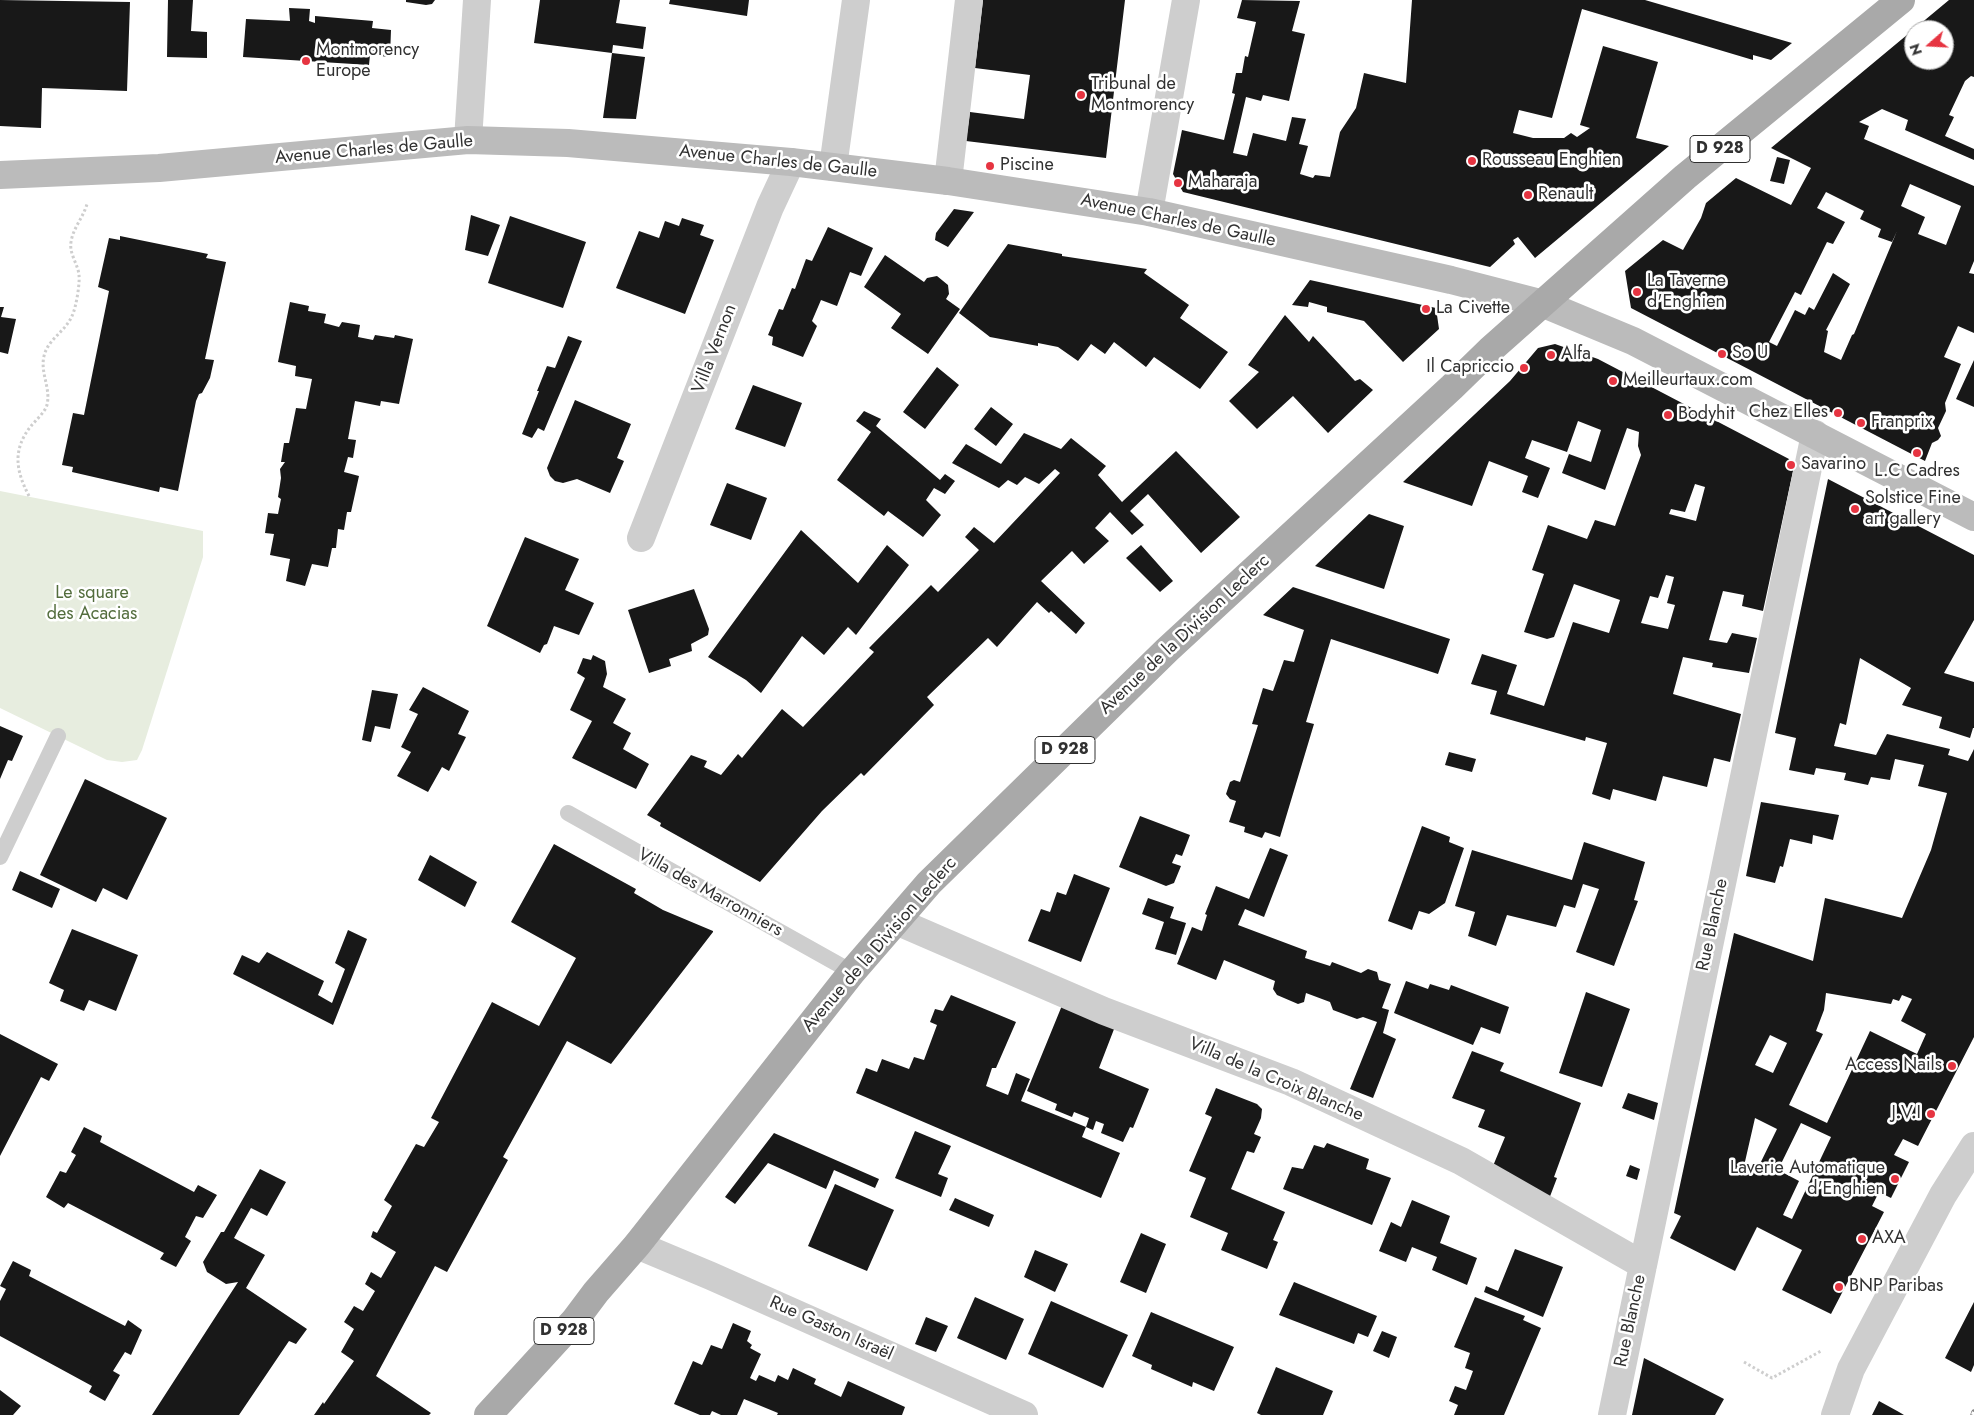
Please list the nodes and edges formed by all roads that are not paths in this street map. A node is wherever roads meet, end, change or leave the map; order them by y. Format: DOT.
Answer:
graph roads {
  1 [pos="477,0"];
  2 [pos="856,0"];
  3 [pos="969,0"];
  4 [pos="1186,0"];
  5 [pos="1901,0"];
  6 [pos="468,140"];
  7 [pos="791,162"];
  8 [pos="833,167"];
  9 [pos="0,175"];
  10 [pos="948,181"];
  11 [pos="1149,212"];
  12 [pos="1544,304"];
  13 [pos="1815,434"];
  14 [pos="1974,517"];
  15 [pos="641,538"];
  16 [pos="58,736"];
  17 [pos="568,813"];
  18 [pos="0,857"];
  19 [pos="896,921"];
  20 [pos="852,972"];
  21 [pos="1974,1146"];
  22 [pos="637,1245"];
  23 [pos="1643,1265"];
  24 [pos="1843,1392"];
  25 [pos="488,1415"];
  26 [pos="1024,1415"];
  27 [pos="1612,1415"];
  28 [pos="1824,1415"];
  1 -- 6 [label="street"];
  2 -- 8 [label="street"];
  3 -- 10 [label="street"];
  4 -- 11 [label="street"];
  5 -- 12 [label="main road, Avenue de la Division Leclerc / D 928"];
  6 -- 7 [label="main road, Avenue Charles de Gaulle"];
  6 -- 9 [label="main road, Avenue Charles de Gaulle"];
  7 -- 8 [label="main road, Avenue Charles de Gaulle"];
  7 -- 15 [label="street, Villa Vernon"];
  8 -- 10 [label="main road, Avenue Charles de Gaulle"];
  10 -- 11 [label="main road, Avenue Charles de Gaulle"];
  11 -- 12 [label="main road, Avenue Charles de Gaulle"];
  12 -- 13 [label="main road, Avenue Charles de Gaulle"];
  12 -- 19 [label="main road, Avenue de la Division Leclerc / D 928"];
  13 -- 14 [label="main road, Avenue Charles de Gaulle"];
  13 -- 23 [label="street, Rue Blanche"];
  16 -- 18 [label="lane"];
  17 -- 20 [label="lane, Villa des Marronniers"];
  19 -- 20 [label="main road, Avenue de la Division Leclerc / D 928"];
  19 -- 23 [label="street, Villa de la Croix Blanche"];
  20 -- 22 [label="main road, Avenue de la Division Leclerc / D 928"];
  21 -- 24 [label="street"];
  22 -- 25 [label="main road, Avenue de la Division Leclerc / D 928"];
  22 -- 26 [label="street, Rue Gaston Israël"];
  23 -- 27 [label="street, Rue Blanche"];
  24 -- 28 [label="street"];
}
